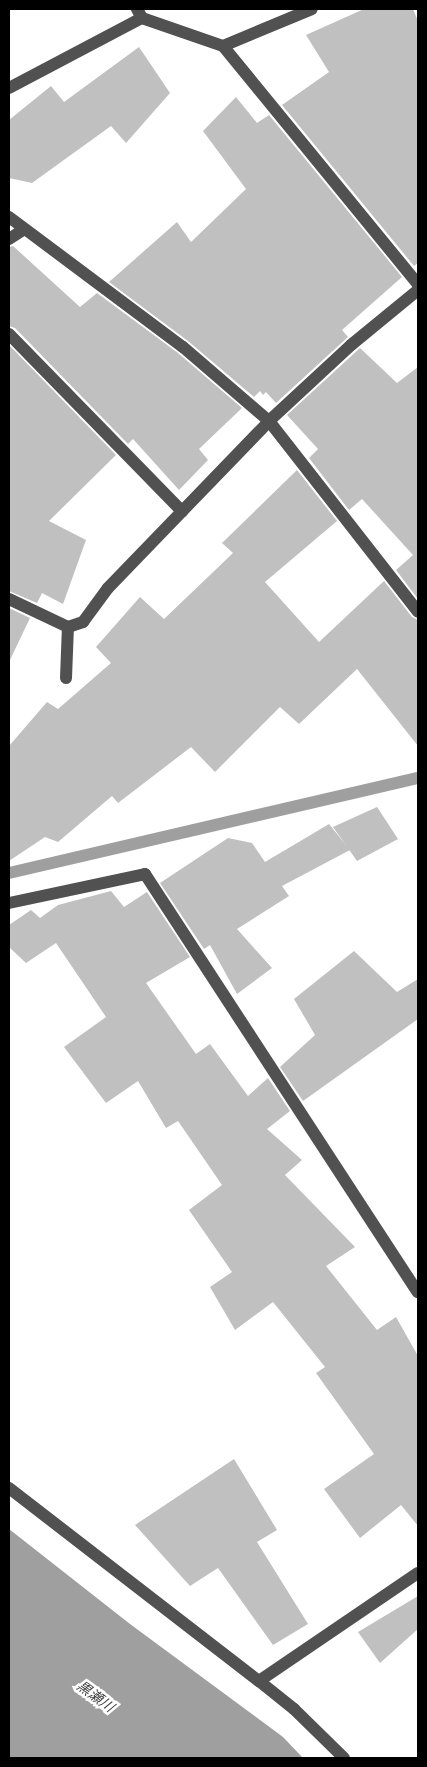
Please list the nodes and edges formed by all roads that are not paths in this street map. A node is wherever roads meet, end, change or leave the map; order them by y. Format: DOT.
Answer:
graph roads {
  1 [pos="312,9"];
  2 [pos="140,13"];
  3 [pos="223,46"];
  4 [pos="9,88"];
  5 [pos="9,217"];
  6 [pos="23,230"];
  7 [pos="9,240"];
  8 [pos="418,284"];
  9 [pos="418,290"];
  10 [pos="9,334"];
  11 [pos="269,421"];
  12 [pos="182,512"];
  13 [pos="9,599"];
  14 [pos="418,612"];
  15 [pos="68,627"];
  16 [pos="66,678"];
  17 [pos="9,903"];
  18 [pos="418,1292"];
  19 [pos="9,1488"];
  20 [pos="418,1573"];
  21 [pos="259,1681"];
  22 [pos="344,1758"];
  1 -- 3 [label="street"];
  2 -- 3 [label="street"];
  2 -- 4 [label="street"];
  3 -- 8 [label="street"];
  5 -- 6 [label="street"];
  6 -- 7 [label="street"];
  6 -- 11 [label="street"];
  9 -- 11 [label="street"];
  10 -- 12 [label="street"];
  11 -- 12 [label="street"];
  11 -- 14 [label="street"];
  12 -- 15 [label="street"];
  13 -- 15 [label="street"];
  15 -- 16 [label="street"];
  17 -- 18 [label="street"];
  19 -- 21 [label="street"];
  20 -- 21 [label="street"];
  21 -- 22 [label="street"];
}
